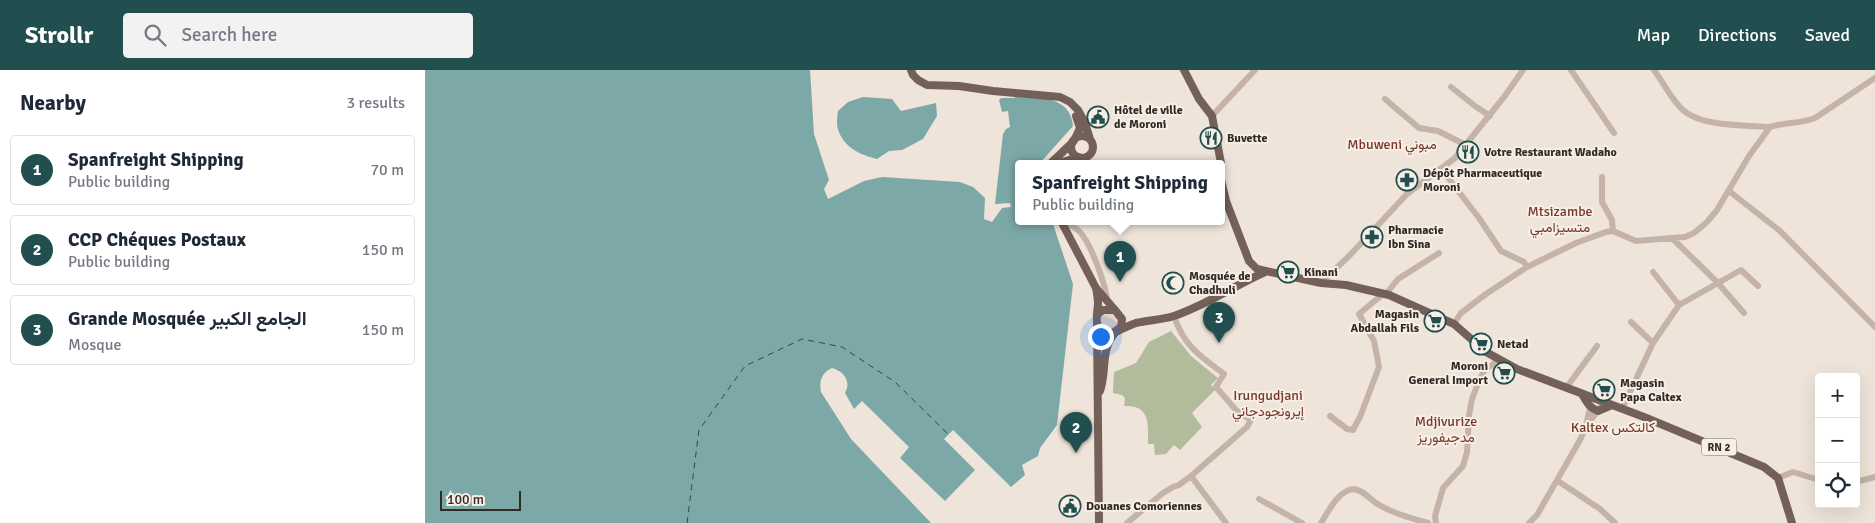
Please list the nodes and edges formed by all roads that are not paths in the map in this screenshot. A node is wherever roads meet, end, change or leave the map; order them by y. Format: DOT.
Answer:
graph roads {
  1 [pos="911,70"];
  2 [pos="1184,70"];
  3 [pos="1255,70"];
  4 [pos="1523,70"];
  5 [pos="1571,70"];
  6 [pos="1654,70"];
  7 [pos="918,74"];
  8 [pos="1875,78"];
  9 [pos="1451,87"];
  10 [pos="1049,97"];
  11 [pos="1385,99"];
  12 [pos="1212,116"];
  13 [pos="1490,116"];
  14 [pos="1771,127"];
  15 [pos="1613,133"];
  16 [pos="1090,139"];
  17 [pos="1074,140"];
  18 [pos="1466,145"];
  19 [pos="1079,157"];
  20 [pos="1054,160"];
  21 [pos="1069,160"];
  22 [pos="1220,160"];
  23 [pos="1442,170"];
  24 [pos="1602,177"];
  25 [pos="1729,191"];
  26 [pos="1225,194"];
  27 [pos="1063,225"];
  28 [pos="1069,225"];
  29 [pos="1613,231"];
  30 [pos="1672,238"];
  31 [pos="1439,253"];
  32 [pos="1252,265"];
  33 [pos="1527,267"];
  34 [pos="1265,272"];
  35 [pos="1653,272"];
  36 [pos="1246,280"];
  37 [pos="1717,282"];
  38 [pos="1321,283"];
  39 [pos="1758,286"];
  40 [pos="1096,288"];
  41 [pos="1385,294"];
  42 [pos="1107,301"];
  43 [pos="1679,305"];
  44 [pos="1118,312"];
  45 [pos="1744,313"];
  46 [pos="1097,315"];
  47 [pos="1174,316"];
  48 [pos="1631,322"];
  49 [pos="1138,323"];
  50 [pos="1454,324"];
  51 [pos="1875,327"];
  52 [pos="1097,328"];
  53 [pos="1117,332"];
  54 [pos="1653,343"];
  55 [pos="1597,346"];
  56 [pos="1498,360"];
  57 [pos="1566,388"];
  58 [pos="1583,394"];
  59 [pos="1098,396"];
  60 [pos="1592,398"];
  61 [pos="1602,402"];
  62 [pos="1612,406"];
  63 [pos="1590,407"];
  64 [pos="1622,409"];
  65 [pos="1598,411"];
  66 [pos="1330,416"];
  67 [pos="1585,429"];
  68 [pos="1191,476"];
  69 [pos="1875,477"];
  70 [pos="1778,478"];
  71 [pos="1815,479"];
  72 [pos="1558,481"];
  73 [pos="1860,481"];
  74 [pos="1259,498"];
  75 [pos="1099,523"];
  76 [pos="1127,523"];
  77 [pos="1226,523"];
  78 [pos="1301,523"];
  79 [pos="1321,523"];
  80 [pos="1428,523"];
  81 [pos="1435,523"];
  82 [pos="1529,523"];
  83 [pos="1615,523"];
  84 [pos="1792,523"];
  1 -- 7 [label="main road"];
  2 -- 12 [label="main road"];
  3 -- 12 [label="street"];
  4 -- 13 [label="street"];
  5 -- 15 [label="street"];
  6 -- 14 [label="street"];
  7 -- 10 [label="main road"];
  8 -- 14 [label="street"];
  9 -- 13 [label="street"];
  10 -- 16 [label="main road"];
  10 -- 17 [label="main road"];
  11 -- 18 [label="street"];
  12 -- 22 [label="main road"];
  13 -- 18 [label="street"];
  14 -- 25 [label="street"];
  16 -- 17 [label="main road"];
  16 -- 19 [label="main road"];
  17 -- 19 [label="main road"];
  17 -- 20 [label="main road"];
  18 -- 23 [label="street"];
  19 -- 21 [label="main road"];
  23 -- 33 [label="street"];
  23 -- 38 [label="street"];
  24 -- 29 [label="street"];
  25 -- 30 [label="street"];
  25 -- 51 [label="street"];
  26 -- 32 [label="main road"];
  27 -- 40 [label="main road"];
  28 -- 42 [label="street"];
  29 -- 30 [label="street"];
  29 -- 33 [label="street"];
  30 -- 37 [label="street"];
  31 -- 41 [label="street"];
  32 -- 34 [label="main road, RN 2"];
  32 -- 36 [label="main road"];
  33 -- 50 [label="street"];
  34 -- 36 [label="main road"];
  34 -- 38 [label="main road, RN 2"];
  35 -- 43 [label="street"];
  36 -- 47 [label="main road"];
  37 -- 39 [label="street"];
  37 -- 43 [label="street"];
  37 -- 45 [label="street"];
  38 -- 41 [label="main road, RN 2"];
  40 -- 42 [label="main road"];
  40 -- 46 [label="main road"];
  41 -- 50 [label="main road, RN 2"];
  41 -- 66 [label="street"];
  42 -- 44 [label="main road"];
  43 -- 54 [label="street"];
  44 -- 46 [label="main road"];
  44 -- 49 [label="main road"];
  44 -- 53 [label="main road"];
  46 -- 52 [label="main road"];
  47 -- 49 [label="main road"];
  47 -- 68 [label="street"];
  48 -- 54 [label="street"];
  49 -- 53 [label="main road"];
  50 -- 56 [label="main road, RN 2"];
  52 -- 53 [label="main road"];
  52 -- 59 [label="main road"];
  53 -- 59 [label="main road"];
  54 -- 64 [label="street"];
  55 -- 57 [label="street"];
  56 -- 57 [label="main road, RN 2"];
  56 -- 81 [label="street"];
  57 -- 58 [label="main road, RN 2"];
  58 -- 60 [label="main road, RN 2"];
  58 -- 63 [label="main road"];
  59 -- 75 [label="main road"];
  60 -- 61 [label="main road, RN 2"];
  60 -- 63 [label="street"];
  61 -- 62 [label="main road, RN 2"];
  61 -- 65 [label="street"];
  62 -- 64 [label="main road, RN 2"];
  62 -- 65 [label="main road"];
  63 -- 65 [label="main road"];
  63 -- 67 [label="street"];
  64 -- 70 [label="main road, RN 2"];
  65 -- 67 [label="street"];
  67 -- 72 [label="street"];
  68 -- 76 [label="street"];
  68 -- 77 [label="street"];
  69 -- 73 [label="street"];
  70 -- 71 [label="street"];
  70 -- 84 [label="main road"];
  72 -- 82 [label="street"];
  72 -- 83 [label="street"];
  74 -- 78 [label="street"];
  79 -- 80 [label="street"];
}
